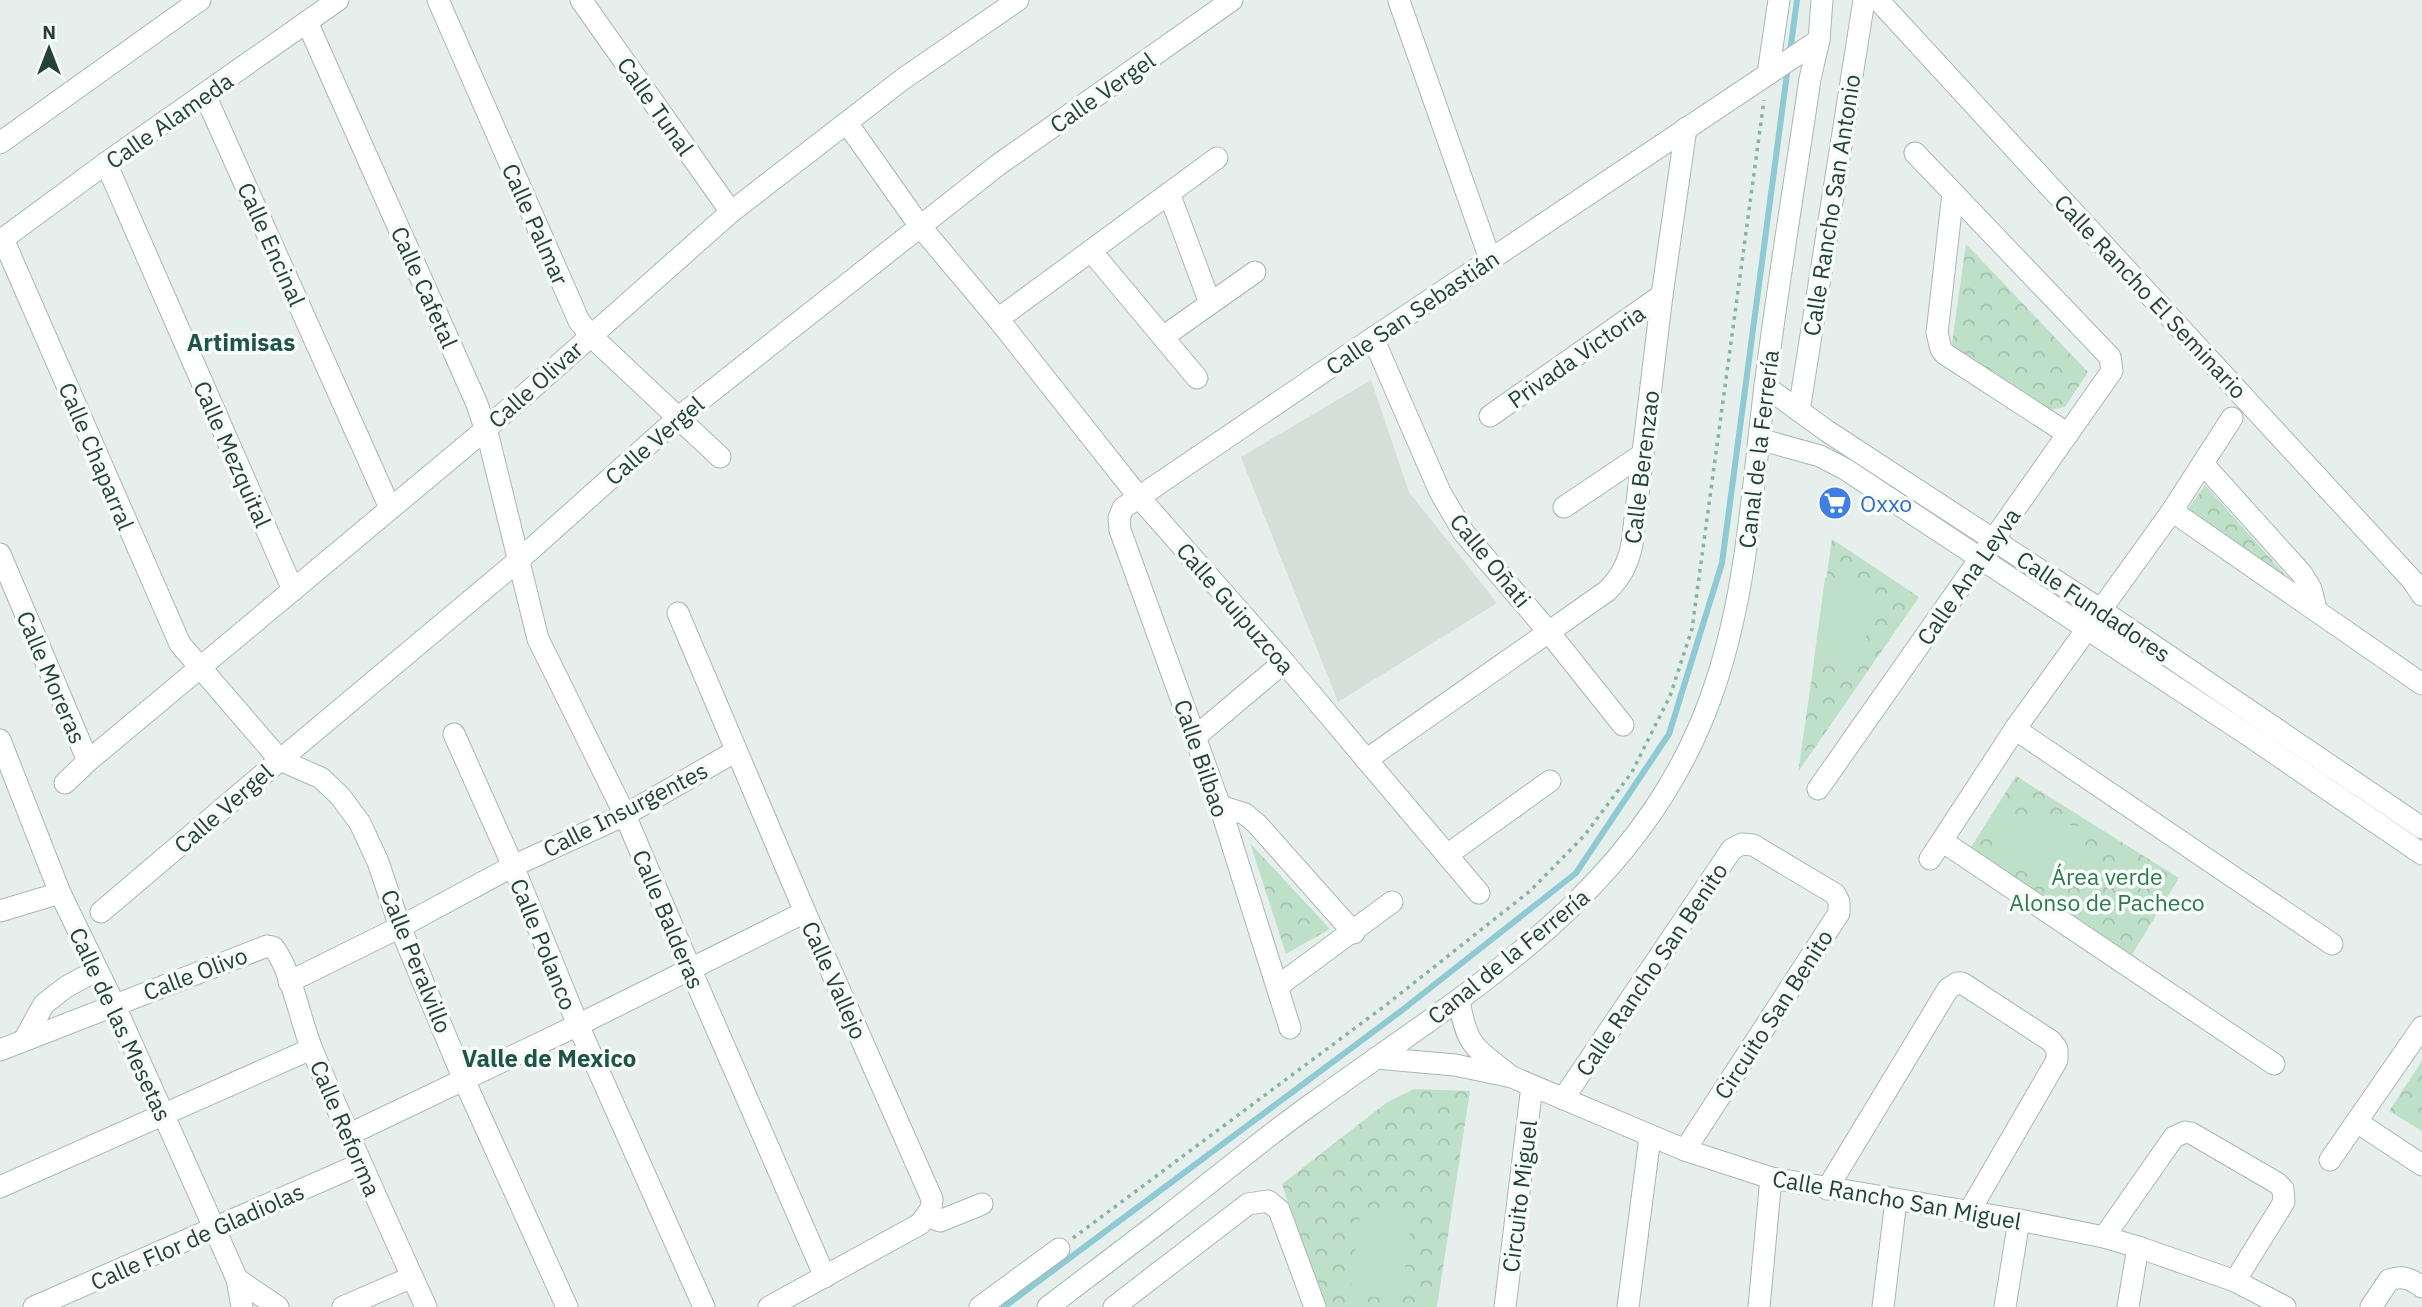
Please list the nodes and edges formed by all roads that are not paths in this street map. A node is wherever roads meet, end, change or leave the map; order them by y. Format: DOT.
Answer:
graph roads {
  1 [pos="200,0"];
  2 [pos="338,0"];
  3 [pos="438,0"];
  4 [pos="581,0"];
  5 [pos="1018,0"];
  6 [pos="1232,0"];
  7 [pos="1779,0"];
  8 [pos="1822,0"];
  9 [pos="1864,0"];
  10 [pos="1878,0"];
  11 [pos="1399,1"];
  12 [pos="307,22"];
  13 [pos="1819,40"];
  14 [pos="1768,74"];
  15 [pos="205,95"];
  16 [pos="847,123"];
  17 [pos="1686,128"];
  18 [pos="0,142"];
  19 [pos="1915,153"];
  20 [pos="1217,158"];
  21 [pos="106,163"];
  22 [pos="1953,192"];
  23 [pos="1169,193"];
  24 [pos="731,212"];
  25 [pos="919,225"];
  26 [pos="2,240"];
  27 [pos="1091,251"];
  28 [pos="1490,260"];
  29 [pos="1255,272"];
  30 [pos="1662,295"];
  31 [pos="1210,303"];
  32 [pos="998,319"];
  33 [pos="590,335"];
  34 [pos="1163,337"];
  35 [pos="1373,338"];
  36 [pos="1197,378"];
  37 [pos="1765,386"];
  38 [pos="1799,411"];
  39 [pos="1490,416"];
  40 [pos="679,417"];
  41 [pos="2232,418"];
  42 [pos="486,429"];
  43 [pos="2068,434"];
  44 [pos="1759,439"];
  45 [pos="1643,454"];
  46 [pos="720,457"];
  47 [pos="2203,464"];
  48 [pos="1139,496"];
  49 [pos="1564,507"];
  50 [pos="390,509"];
  51 [pos="2172,511"];
  52 [pos="1994,539"];
  53 [pos="0,554"];
  54 [pos="1981,557"];
  55 [pos="520,560"];
  56 [pos="293,590"];
  57 [pos="2422,595"];
  58 [pos="2316,609"];
  59 [pos="2101,610"];
  60 [pos="678,613"];
  61 [pos="2087,630"];
  62 [pos="1548,631"];
  63 [pos="1284,662"];
  64 [pos="200,667"];
  65 [pos="2422,684"];
  66 [pos="1623,725"];
  67 [pos="2015,729"];
  68 [pos="2257,729"];
  69 [pos="454,734"];
  70 [pos="1195,737"];
  71 [pos="0,740"];
  72 [pos="736,751"];
  73 [pos="280,760"];
  74 [pos="1366,760"];
  75 [pos="88,761"];
  76 [pos="7,778"];
  77 [pos="1550,781"];
  78 [pos="65,783"];
  79 [pos="1818,789"];
  80 [pos="1220,806"];
  81 [pos="625,815"];
  82 [pos="2422,828"];
  83 [pos="1942,841"];
  84 [pos="1742,844"];
  85 [pos="2422,854"];
  86 [pos="1447,855"];
  87 [pos="1930,859"];
  88 [pos="513,866"];
  89 [pos="60,893"];
  90 [pos="1479,893"];
  91 [pos="1392,902"];
  92 [pos="0,911"];
  93 [pos="102,912"];
  94 [pos="805,912"];
  95 [pos="400,927"];
  96 [pos="1354,933"];
  97 [pos="2332,944"];
  98 [pos="273,947"];
  99 [pos="690,968"];
  100 [pos="97,970"];
  101 [pos="289,982"];
  102 [pos="1278,986"];
  103 [pos="1459,1001"];
  104 [pos="114,1004"];
  105 [pos="578,1025"];
  106 [pos="2422,1027"];
  107 [pos="1290,1028"];
  108 [pos="24,1040"];
  109 [pos="311,1049"];
  110 [pos="0,1050"];
  111 [pos="1376,1058"];
  112 [pos="2274,1064"];
  113 [pos="464,1080"];
  114 [pos="1522,1082"];
  115 [pos="1563,1099"];
  116 [pos="163,1113"];
  117 [pos="2357,1122"];
  118 [pos="350,1134"];
  119 [pos="1650,1136"];
  120 [pos="1685,1150"];
  121 [pos="2330,1160"];
  122 [pos="360,1164"];
  123 [pos="2422,1165"];
  124 [pos="1771,1178"];
  125 [pos="0,1186"];
  126 [pos="1827,1189"];
  127 [pos="1896,1200"];
  128 [pos="982,1204"];
  129 [pos="929,1212"];
  130 [pos="1969,1212"];
  131 [pos="2019,1220"];
  132 [pos="213,1230"];
  133 [pos="2104,1237"];
  134 [pos="2138,1247"];
  135 [pos="1059,1249"];
  136 [pos="412,1277"];
  137 [pos="825,1277"];
  138 [pos="237,1279"];
  139 [pos="2422,1287"];
  140 [pos="2244,1292"];
  141 [pos="34,1307"];
  142 [pos="242,1307"];
  143 [pos="278,1307"];
  144 [pos="343,1307"];
  145 [pos="426,1307"];
  146 [pos="567,1307"];
  147 [pos="704,1307"];
  148 [pos="769,1307"];
  149 [pos="981,1307"];
  150 [pos="1048,1307"];
  151 [pos="1114,1307"];
  152 [pos="1315,1307"];
  153 [pos="1505,1307"];
  154 [pos="1628,1307"];
  155 [pos="1759,1307"];
  156 [pos="1882,1307"];
  157 [pos="2005,1307"];
  158 [pos="2128,1307"];
  159 [pos="2285,1307"];
  160 [pos="2371,1307"];
  1 -- 18 [label="street"];
  2 -- 12 [label="street, Calle Alameda"];
  3 -- 33 [label="street, Calle Palmar"];
  4 -- 24 [label="street, Calle Tunal"];
  5 -- 16 [label="street, Calle Olivar"];
  6 -- 25 [label="street, Calle Vergel"];
  7 -- 14 [label="street"];
  8 -- 13 [label="street, Canal de la Ferrería"];
  9 -- 38 [label="street, Calle Rancho San Antonio"];
  10 -- 57 [label="street, Calle Rancho El Seminario"];
  11 -- 28 [label="street"];
  12 -- 15 [label="street, Calle Alameda"];
  12 -- 42 [label="street, Calle Cafetal"];
  13 -- 14 [label="street, Calle San Sebastián"];
  13 -- 37 [label="street, Canal de la Ferrería"];
  14 -- 17 [label="street, Calle San Sebastián"];
  15 -- 21 [label="street, Calle Alameda"];
  15 -- 50 [label="street, Calle Encinal"];
  16 -- 24 [label="street, Calle Olivar"];
  16 -- 25 [label="street, Calle Guipuzcoa"];
  17 -- 28 [label="street, Calle San Sebastián"];
  17 -- 30 [label="street, Calle Berenzao"];
  19 -- 22 [label="street"];
  20 -- 23 [label="street"];
  21 -- 26 [label="street, Calle Alameda"];
  21 -- 56 [label="street, Calle Mezquital"];
  22 -- 43 [label="street"];
  22 -- 43 [label="street, Calle Ana Leyva"];
  23 -- 27 [label="street"];
  23 -- 31 [label="street"];
  24 -- 33 [label="street, Calle Olivar"];
  25 -- 32 [label="street, Calle Guipuzcoa"];
  25 -- 40 [label="street, Calle Vergel"];
  26 -- 64 [label="street, Calle Chaparral"];
  27 -- 32 [label="street"];
  27 -- 34 [label="street"];
  28 -- 35 [label="street, Calle San Sebastián"];
  29 -- 31 [label="street"];
  30 -- 39 [label="street, Privada Victoria"];
  30 -- 45 [label="street, Calle Berenzao"];
  31 -- 34 [label="street"];
  32 -- 48 [label="street, Calle Guipuzcoa"];
  33 -- 40 [label="street, Calle Palmar"];
  33 -- 42 [label="street, Calle Olivar"];
  34 -- 36 [label="street"];
  35 -- 48 [label="street, Calle San Sebastián"];
  35 -- 62 [label="street, Calle Oñati"];
  37 -- 38 [label="street, Calle Fundadores"];
  37 -- 44 [label="street, Canal de la Ferrería"];
  38 -- 52 [label="street, Calle Fundadores"];
  40 -- 46 [label="street, Calle Palmar"];
  40 -- 55 [label="street, Calle Vergel"];
  41 -- 47 [label="street"];
  42 -- 50 [label="street, Calle Olivar"];
  42 -- 55 [label="street, Calle Cafetal"];
  43 -- 52 [label="street, Calle Ana Leyva"];
  44 -- 54 [label="street, Calle Fundadores"];
  44 -- 103 [label="street, Canal de la Ferrería"];
  45 -- 49 [label="street"];
  45 -- 62 [label="street, Calle Berenzao"];
  47 -- 51 [label="street"];
  47 -- 58 [label="street"];
  48 -- 63 [label="street, Calle Guipuzcoa"];
  48 -- 70 [label="street, Calle Bilbao"];
  50 -- 56 [label="street, Calle Olivar"];
  51 -- 58 [label="street"];
  51 -- 59 [label="street"];
  52 -- 54 [label="street, Calle Ana Leyva"];
  52 -- 59 [label="street, Calle Fundadores"];
  53 -- 75 [label="street, Calle Moreras"];
  54 -- 61 [label="street, Calle Fundadores"];
  54 -- 79 [label="street, Calle Ana Leyva"];
  55 -- 73 [label="street, Calle Vergel"];
  55 -- 81 [label="street, Calle Balderas"];
  56 -- 64 [label="street, Calle Olivar"];
  58 -- 65 [label="street"];
  59 -- 61 [label="street"];
  59 -- 68 [label="street, Calle Fundadores"];
  60 -- 72 [label="street, Calle Vallejo"];
  61 -- 67 [label="street"];
  61 -- 68 [label="street, Calle Fundadores"];
  62 -- 66 [label="street, Calle Oñati"];
  62 -- 74 [label="street, Calle Berenzao"];
  63 -- 70 [label="street"];
  63 -- 74 [label="street, Calle Guipuzcoa"];
  64 -- 73 [label="street, Calle Peralvillo"];
  64 -- 75 [label="street, Calle Olivar"];
  67 -- 83 [label="street"];
  67 -- 97 [label="street"];
  68 -- 82 [label="street, Calle Fundadores"];
  68 -- 85 [label="street, Calle Fundadores"];
  69 -- 88 [label="street, Calle Polanco"];
  70 -- 80 [label="street, Calle Bilbao"];
  71 -- 76 [label="street, Calle de las Mesetas"];
  72 -- 81 [label="street, Calle Insurgentes"];
  72 -- 94 [label="street, Calle Vallejo"];
  73 -- 93 [label="street, Calle Vergel"];
  73 -- 95 [label="street, Calle Peralvillo"];
  74 -- 86 [label="street, Calle Guipuzcoa"];
  75 -- 78 [label="street, Calle Olivar"];
  76 -- 89 [label="street, Calle de las Mesetas"];
  77 -- 86 [label="street"];
  80 -- 96 [label="street"];
  80 -- 102 [label="street, Calle Bilbao"];
  81 -- 88 [label="street, Calle Insurgentes"];
  81 -- 99 [label="street, Calle Balderas"];
  83 -- 87 [label="street"];
  83 -- 112 [label="street"];
  84 -- 115 [label="street, Calle Rancho San Benito"];
  84 -- 120 [label="street, Circuito San Benito"];
  86 -- 90 [label="street, Calle Guipuzcoa"];
  88 -- 95 [label="street, Calle Insurgentes"];
  88 -- 105 [label="street, Calle Polanco"];
  89 -- 92 [label="street"];
  89 -- 100 [label="street, Calle de las Mesetas"];
  91 -- 96 [label="street"];
  94 -- 99 [label="street"];
  94 -- 129 [label="street, Calle Vallejo"];
  95 -- 101 [label="street, Calle Insurgentes"];
  95 -- 113 [label="street, Calle Peralvillo"];
  96 -- 102 [label="street"];
  98 -- 101 [label="street, Calle Reforma"];
  98 -- 104 [label="street, Calle Olivo"];
  99 -- 105 [label="street"];
  99 -- 137 [label="street, Calle Balderas"];
  100 -- 104 [label="street, Calle de las Mesetas"];
  100 -- 108 [label="street"];
  101 -- 109 [label="street, Calle Reforma"];
  102 -- 107 [label="street, Calle Bilbao"];
  103 -- 111 [label="street, Canal de la Ferrería"];
  103 -- 114 [label="street, Calle Rancho San Miguel"];
  104 -- 108 [label="street, Calle Olivo"];
  104 -- 116 [label="street, Calle de las Mesetas"];
  105 -- 113 [label="street"];
  105 -- 147 [label="street, Calle Polanco"];
  106 -- 117 [label="street"];
  108 -- 110 [label="street, Calle Olivo"];
  109 -- 116 [label="street"];
  109 -- 118 [label="street, Calle Reforma"];
  111 -- 114 [label="street, Calle Rancho San Miguel"];
  111 -- 150 [label="street, Canal de la Ferrería"];
  113 -- 118 [label="street"];
  113 -- 146 [label="street, Calle Peralvillo"];
  114 -- 115 [label="street, Calle Rancho San Miguel"];
  114 -- 153 [label="street, Circuito Miguel"];
  115 -- 119 [label="street, Calle Rancho San Miguel"];
  116 -- 125 [label="street"];
  116 -- 132 [label="street, Calle de las Mesetas"];
  117 -- 121 [label="street"];
  117 -- 123 [label="street"];
  118 -- 122 [label="street, Calle Reforma"];
  119 -- 120 [label="street, Calle Rancho San Miguel"];
  119 -- 154 [label="street"];
  120 -- 124 [label="street, Calle Rancho San Miguel"];
  122 -- 132 [label="street, Calle Flor de Gladiolas"];
  122 -- 136 [label="street, Calle Reforma"];
  124 -- 126 [label="street, Calle Rancho San Miguel"];
  124 -- 155 [label="street"];
  126 -- 127 [label="street, Calle Rancho San Miguel"];
  126 -- 130 [label="street"];
  127 -- 130 [label="street, Calle Rancho San Miguel"];
  127 -- 156 [label="street"];
  128 -- 129 [label="street"];
  129 -- 137 [label="street"];
  130 -- 131 [label="street, Calle Rancho San Miguel"];
  131 -- 133 [label="street, Calle Rancho San Miguel"];
  131 -- 157 [label="street"];
  132 -- 138 [label="street, Calle de las Mesetas"];
  132 -- 141 [label="street, Calle Flor de Gladiolas"];
  133 -- 134 [label="street, Calle Rancho San Miguel"];
  133 -- 140 [label="street"];
  134 -- 140 [label="street, Calle Rancho San Miguel"];
  134 -- 158 [label="street"];
  135 -- 149 [label="street"];
  136 -- 144 [label="street"];
  136 -- 145 [label="street, Calle Reforma"];
  137 -- 148 [label="street"];
  138 -- 142 [label="street, Calle de las Mesetas"];
  138 -- 143 [label="street"];
  139 -- 160 [label="street"];
  140 -- 159 [label="street, Calle Rancho San Miguel"];
  151 -- 152 [label="street"];
}
